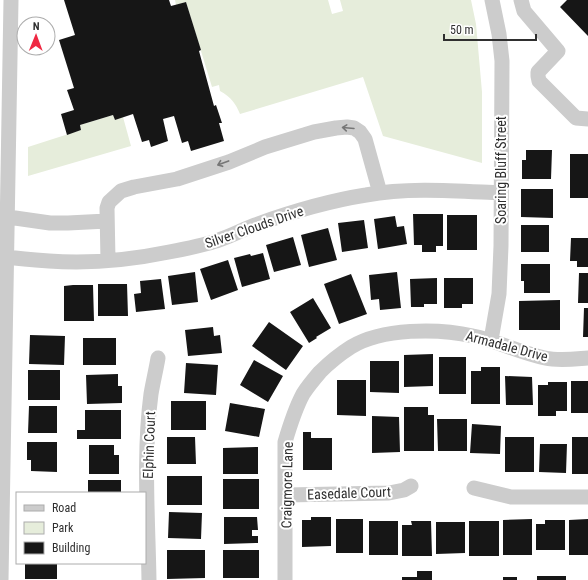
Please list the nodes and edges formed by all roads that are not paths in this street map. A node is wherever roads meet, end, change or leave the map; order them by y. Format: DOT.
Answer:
graph roads {
  1 [pos="11,0"];
  2 [pos="492,0"];
  3 [pos="521,0"];
  4 [pos="588,119"];
  5 [pos="4,188"];
  6 [pos="380,193"];
  7 [pos="501,193"];
  8 [pos="8,217"];
  9 [pos="107,221"];
  10 [pos="7,257"];
  11 [pos="108,260"];
  12 [pos="491,340"];
  13 [pos="158,358"];
  14 [pos="588,358"];
  15 [pos="304,392"];
  16 [pos="411,486"];
  17 [pos="474,488"];
  18 [pos="286,495"];
  19 [pos="588,497"];
  20 [pos="1,498"];
  21 [pos="1,580"];
  22 [pos="149,580"];
  23 [pos="285,580"];
  1 -- 5 [label="street"];
  2 -- 7 [label="street, Soaring Bluff Street"];
  3 -- 4 [label="street"];
  5 -- 8 [label="street"];
  6 -- 7 [label="street, Silver Clouds Drive"];
  6 -- 9 [label="street, one-way"];
  6 -- 11 [label="street, Silver Clouds Drive"];
  7 -- 12 [label="street, Soaring Bluff Street"];
  8 -- 9 [label="street"];
  8 -- 10 [label="street"];
  9 -- 11 [label="street"];
  10 -- 11 [label="street, Silver Clouds Drive"];
  10 -- 20 [label="street"];
  12 -- 14 [label="street, Armadale Drive"];
  12 -- 15 [label="street, Armadale Drive"];
  13 -- 22 [label="street, Elphin Court"];
  15 -- 18 [label="street, Craigmore Lane"];
  16 -- 18 [label="street, Easedale Court"];
  17 -- 19 [label="street"];
  18 -- 23 [label="street, Craigmore Lane"];
  20 -- 21 [label="street"];
}
